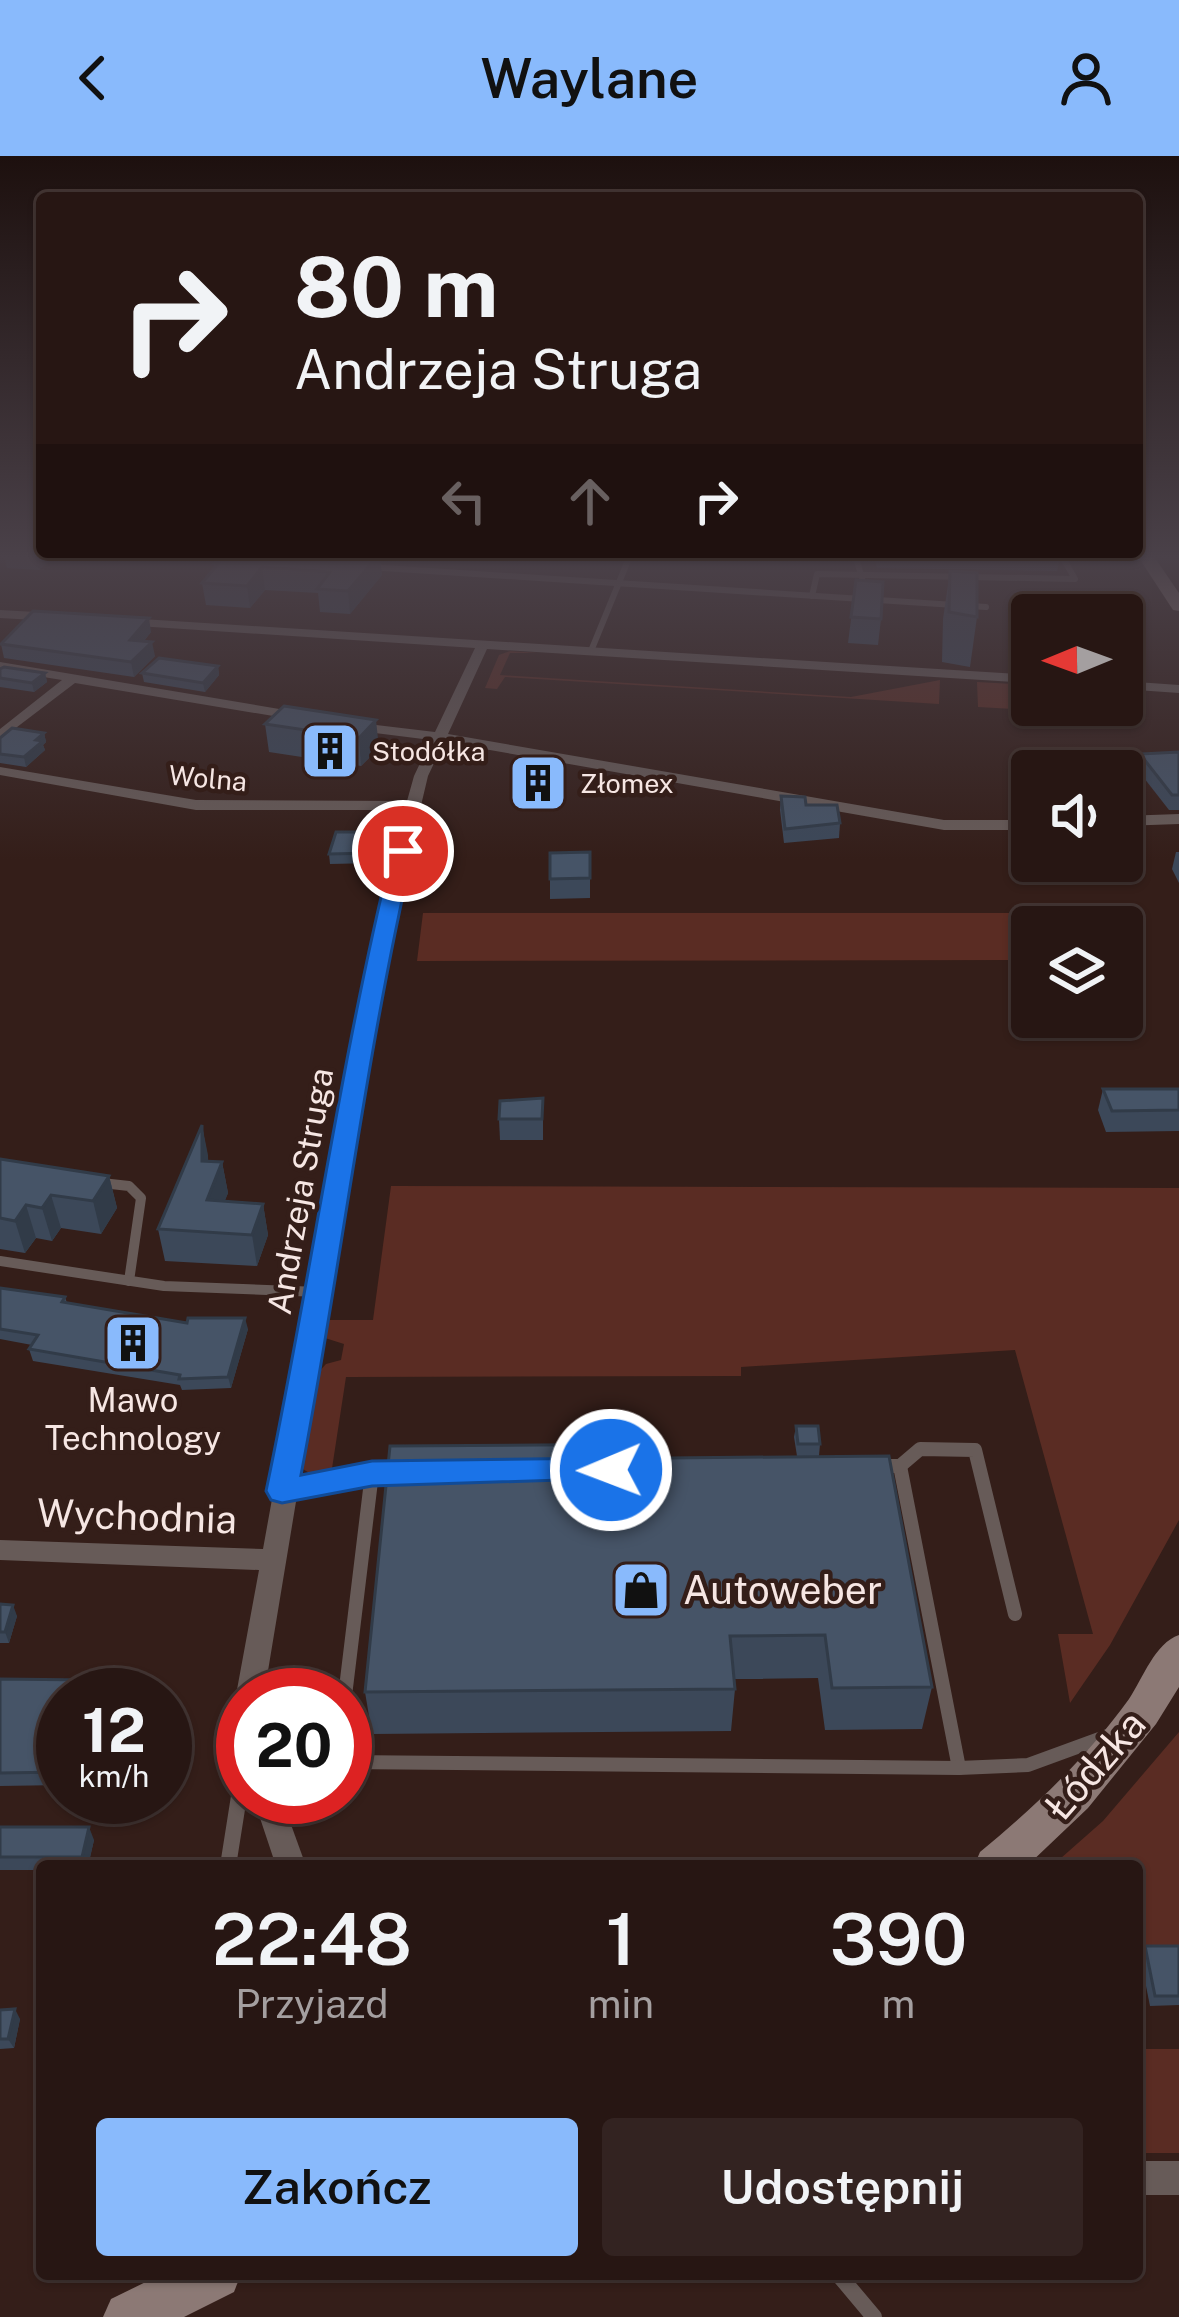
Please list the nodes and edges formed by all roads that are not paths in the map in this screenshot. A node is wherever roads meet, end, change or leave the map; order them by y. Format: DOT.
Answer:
graph roads {
  1 [pos="476,659"];
  2 [pos="710,659"];
  3 [pos="0,666"];
  4 [pos="73,678"];
  5 [pos="1011,679"];
  6 [pos="1143,686"];
  7 [pos="1179,688"];
  8 [pos="313,719"];
  9 [pos="335,723"];
  10 [pos="0,736"];
  11 [pos="436,739"];
  12 [pos="0,771"];
  13 [pos="413,806"];
  14 [pos="1179,819"];
  15 [pos="1143,820"];
  16 [pos="1011,825"];
  17 [pos="86,1181"];
  18 [pos="0,1261"];
  19 [pos="129,1281"];
  20 [pos="322,1292"];
  21 [pos="858,1466"];
  22 [pos="900,1466"];
  23 [pos="372,1473"];
  24 [pos="420,1473"];
  25 [pos="282,1491"];
  26 [pos="0,1550"];
  27 [pos="271,1560"];
  28 [pos="1015,1614"];
  29 [pos="1179,1651"];
  30 [pos="254,1668"];
  31 [pos="348,1668"];
  32 [pos="1129,1729"];
  33 [pos="372,1762"];
  34 [pos="959,1768"];
  35 [pos="235,1824"];
  36 [pos="277,1824"];
  37 [pos="229,1860"];
  38 [pos="289,1860"];
  39 [pos="1002,1860"];
  40 [pos="1143,2179"];
  41 [pos="1176,2182"];
  42 [pos="204,2280"];
  43 [pos="843,2280"];
  44 [pos="129,2317"];
  45 [pos="874,2317"];
  1 -- 11 [label="street, Andrzeja Struga"];
  2 -- 5 [label="street"];
  3 -- 4 [label="street"];
  4 -- 8 [label="street"];
  4 -- 10 [label="street"];
  6 -- 7 [label="street"];
  9 -- 11 [label="street"];
  11 -- 13 [label="street, Andrzeja Struga"];
  11 -- 16 [label="street"];
  12 -- 13 [label="street, Wolna"];
  13 -- 20 [label="street, Andrzeja Struga"];
  14 -- 15 [label="street"];
  17 -- 19 [label="lane"];
  18 -- 19 [label="lane"];
  19 -- 20 [label="lane"];
  20 -- 25 [label="street, Andrzeja Struga"];
  21 -- 22 [label="lane"];
  22 -- 28 [label="lane"];
  22 -- 34 [label="lane"];
  23 -- 24 [label="lane"];
  23 -- 25 [label="lane"];
  23 -- 31 [label="lane"];
  25 -- 27 [label="street, Andrzeja Struga"];
  26 -- 27 [label="street, Wychodnia"];
  27 -- 30 [label="street, Andrzeja Struga"];
  29 -- 32 [label="main road, Łódzka"];
  32 -- 34 [label="lane"];
  32 -- 39 [label="main road, Łódzka"];
  33 -- 34 [label="lane"];
  35 -- 37 [label="lane"];
  36 -- 38 [label="street"];
  40 -- 41 [label="street"];
  42 -- 44 [label="main road"];
  43 -- 45 [label="lane"];
}
